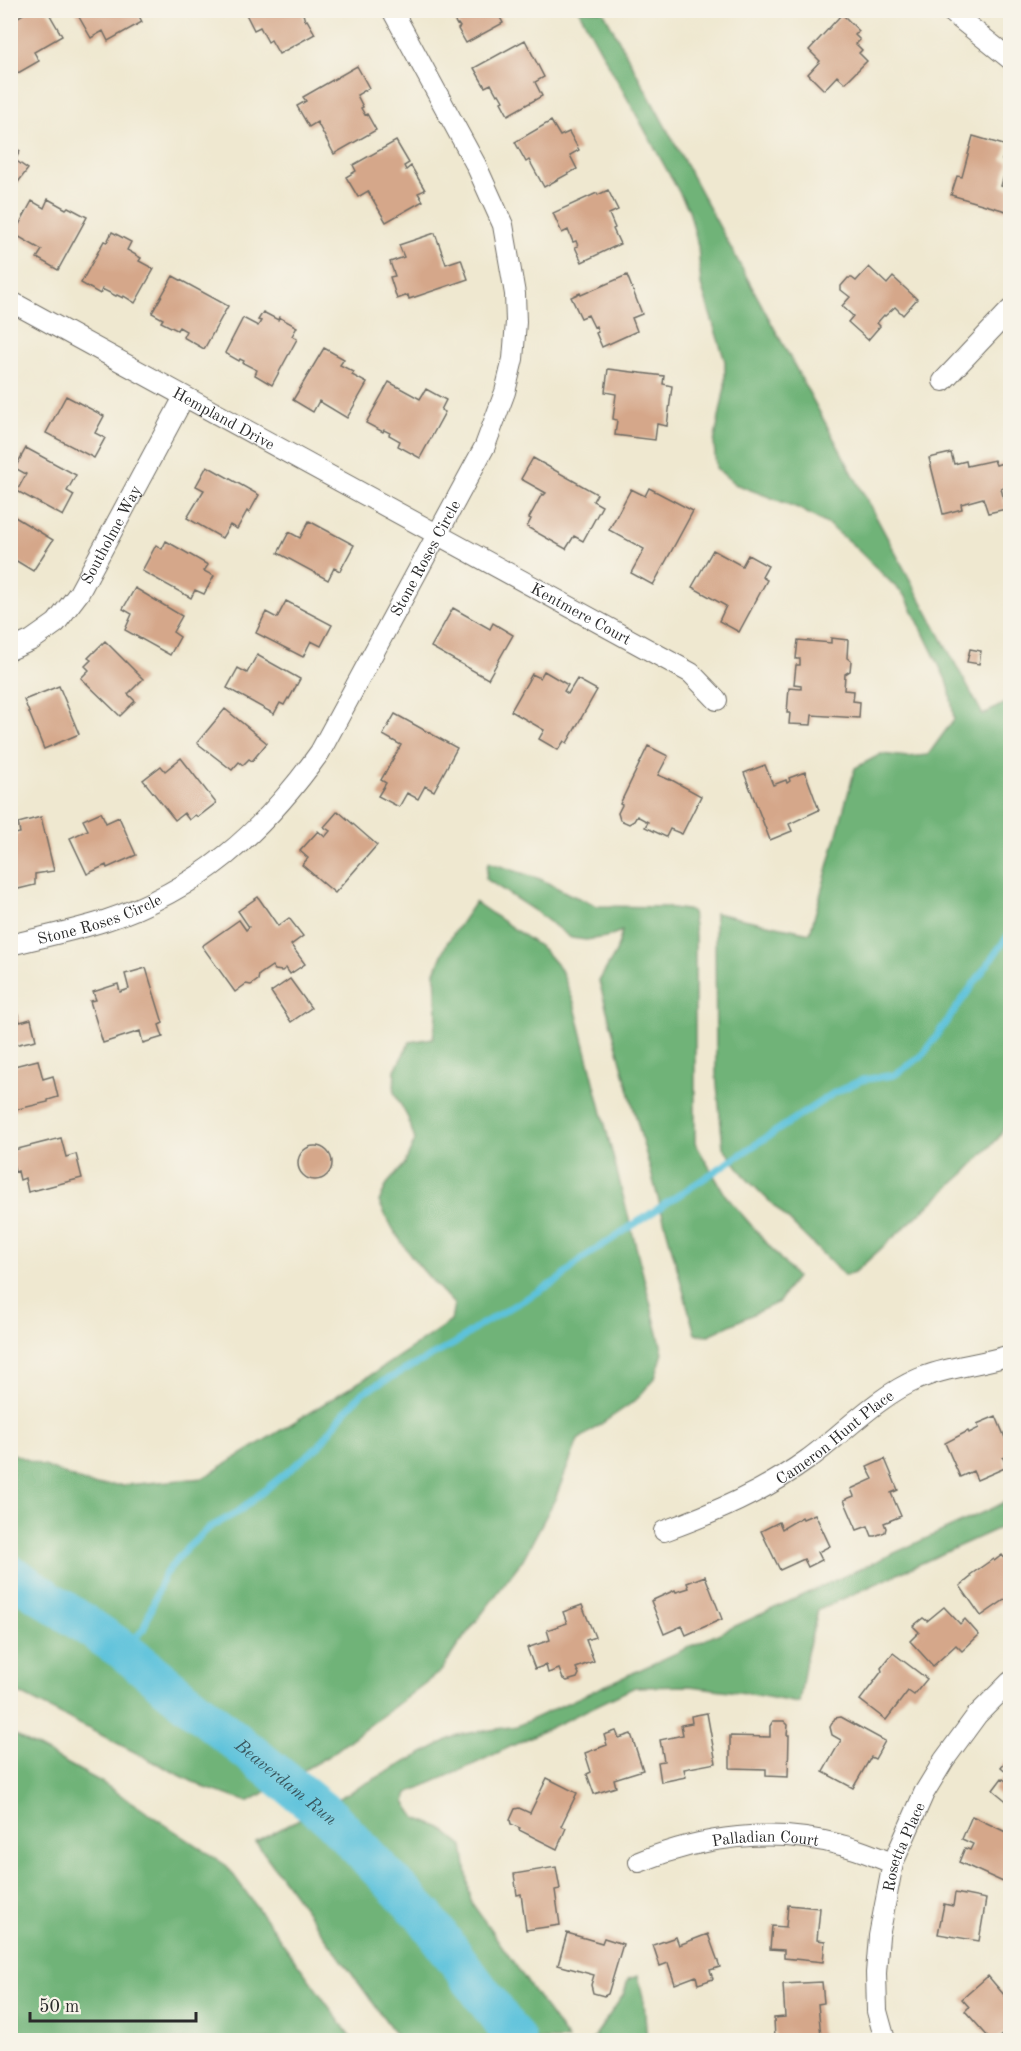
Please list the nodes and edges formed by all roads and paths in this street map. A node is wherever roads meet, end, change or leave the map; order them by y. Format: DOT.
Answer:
graph roads {
  1 [pos="392,10"];
  2 [pos="949,10"];
  3 [pos="1011,59"];
  4 [pos="10,301"];
  5 [pos="1011,310"];
  6 [pos="943,381"];
  7 [pos="184,397"];
  8 [pos="439,533"];
  9 [pos="10,650"];
  10 [pos="717,700"];
  11 [pos="10,945"];
  12 [pos="1011,1355"];
  13 [pos="664,1532"];
  14 [pos="1011,1682"];
  15 [pos="639,1862"];
  16 [pos="893,1863"];
  17 [pos="885,2040"];
  1 -- 8 [label="street, Stone Roses Circle"];
  2 -- 3 [label="street"];
  4 -- 7 [label="street, Hempland Drive"];
  5 -- 6 [label="street"];
  7 -- 8 [label="street, Hempland Drive"];
  7 -- 9 [label="street, Southolme Way"];
  8 -- 10 [label="street, Kentmere Court"];
  8 -- 11 [label="street, Stone Roses Circle"];
  12 -- 13 [label="street, Cameron Hunt Place"];
  14 -- 16 [label="street, Rosetta Place"];
  15 -- 16 [label="street, Palladian Court"];
  16 -- 17 [label="street, Rosetta Place"];
}
